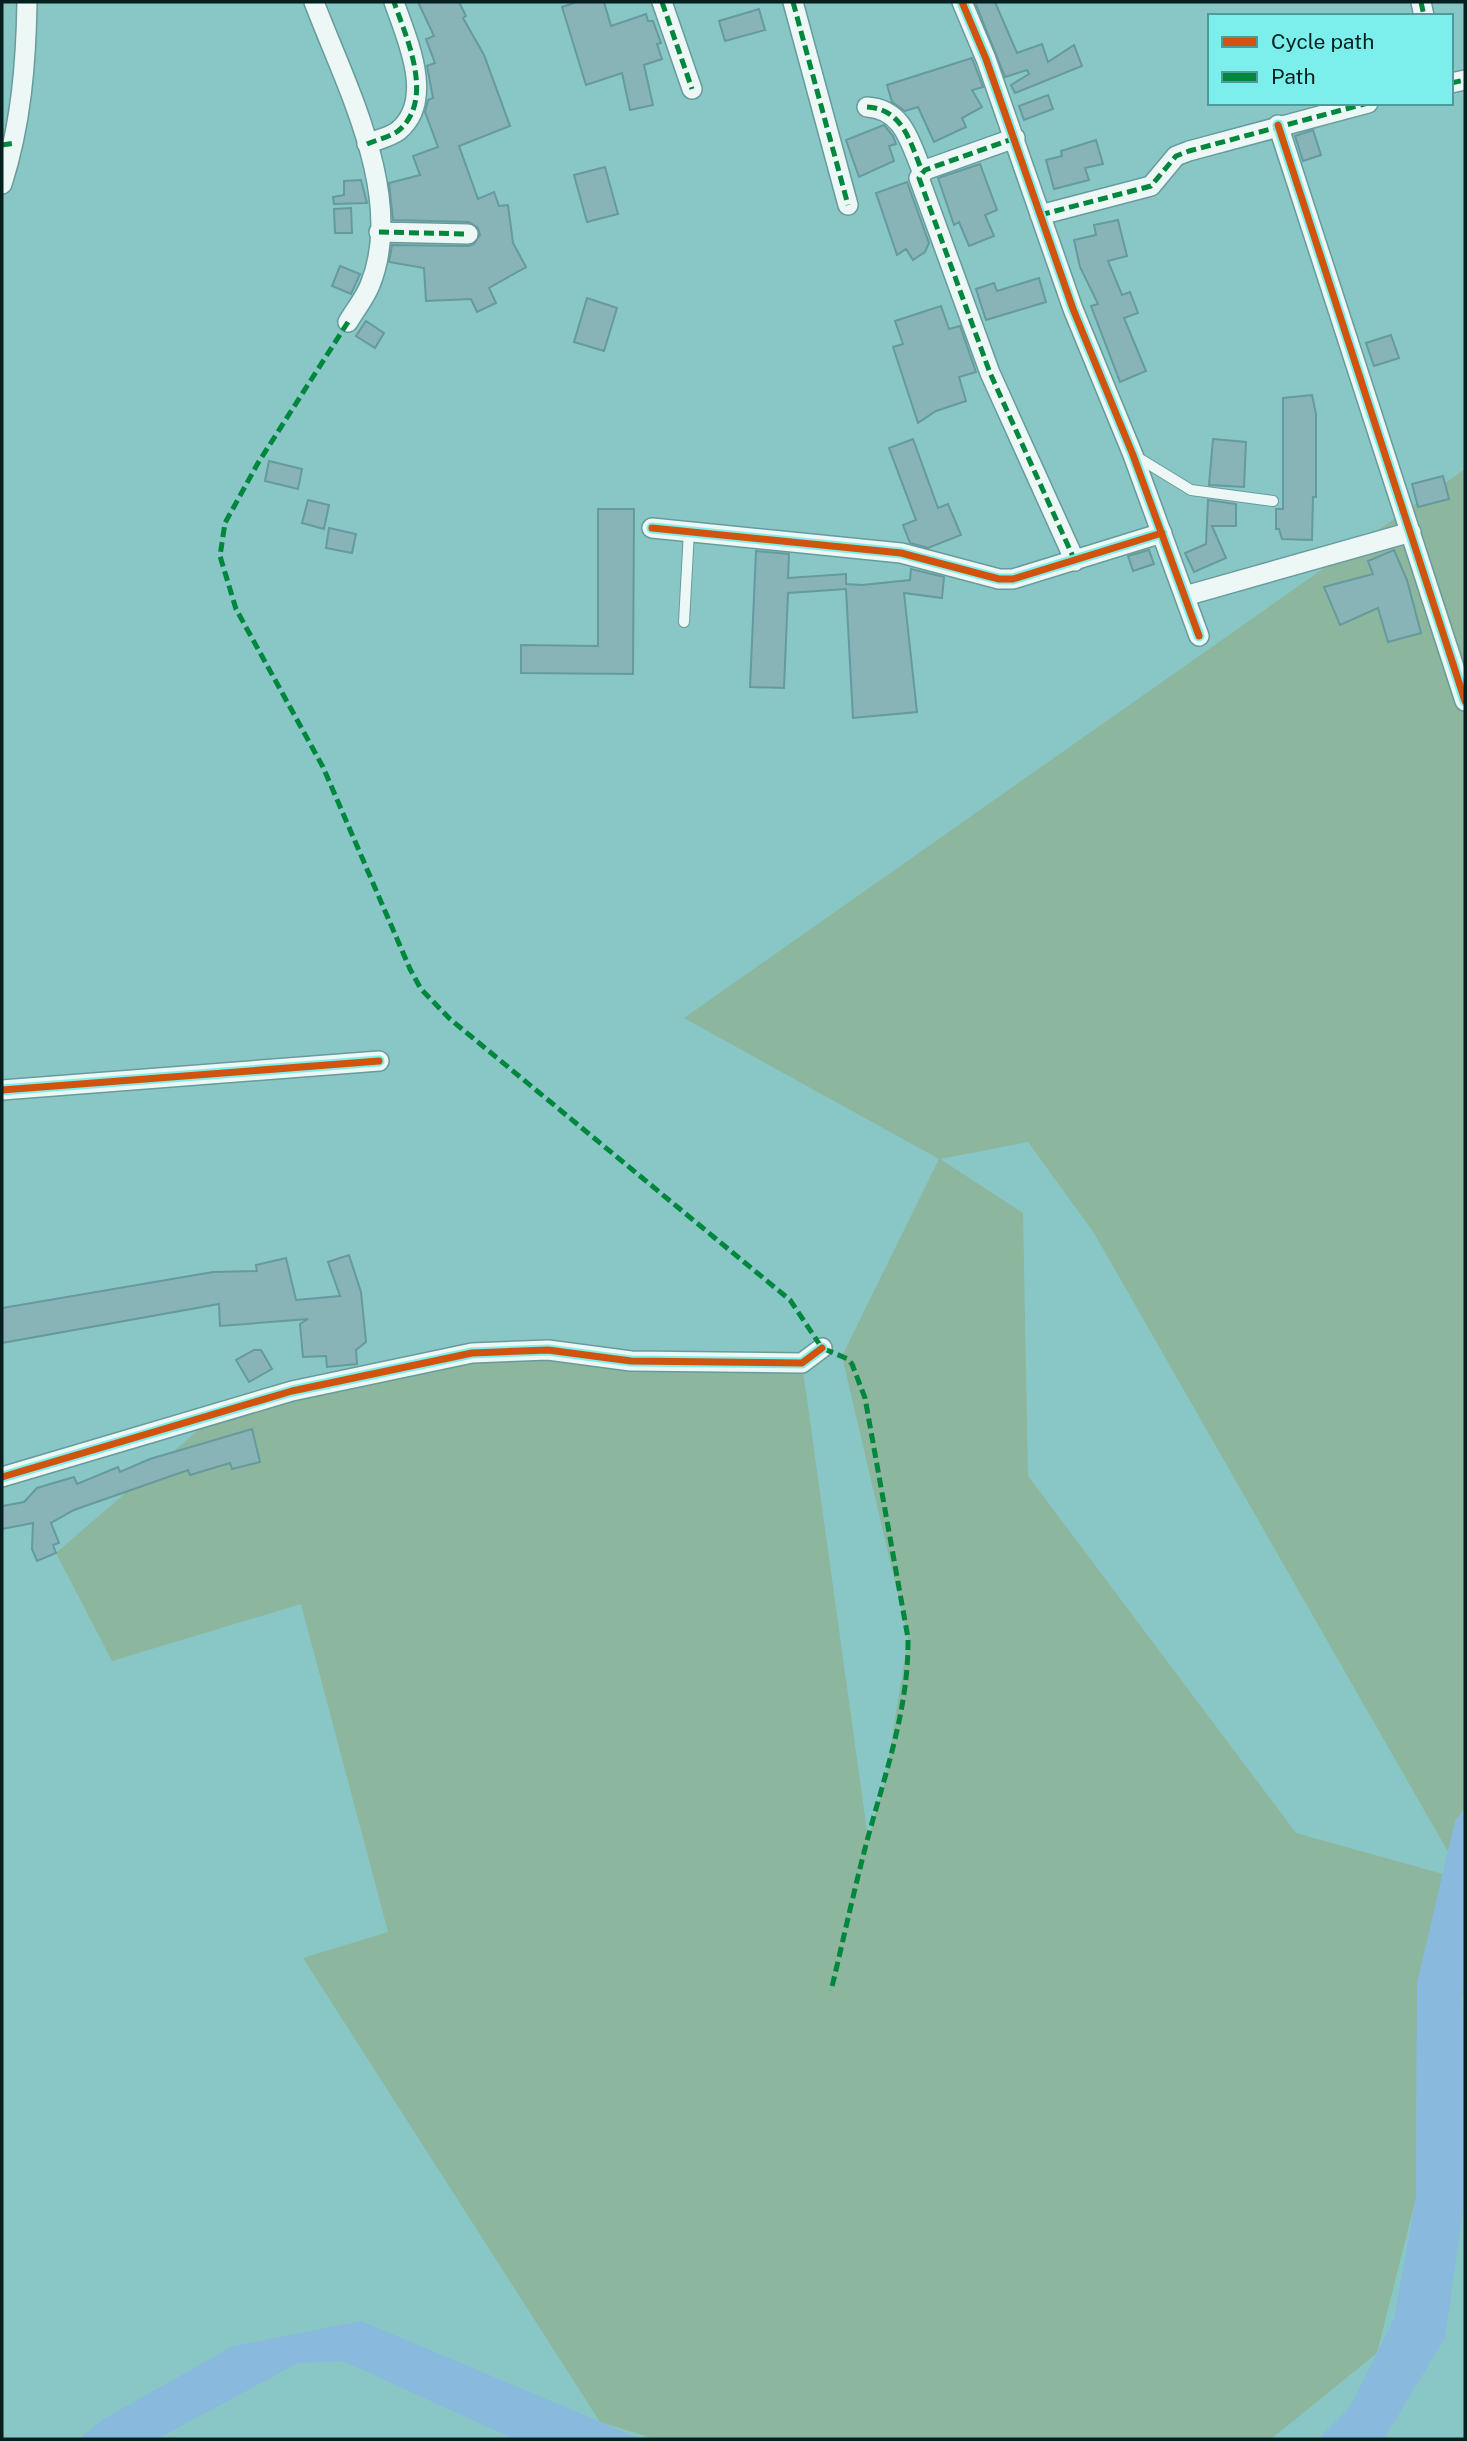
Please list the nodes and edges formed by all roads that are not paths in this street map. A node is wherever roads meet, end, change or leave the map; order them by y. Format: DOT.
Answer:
graph roads {
  1 [pos="27,2"];
  2 [pos="314,2"];
  3 [pos="394,2"];
  4 [pos="662,2"];
  5 [pos="793,2"];
  6 [pos="962,2"];
  7 [pos="692,89"];
  8 [pos="1360,105"];
  9 [pos="867,107"];
  10 [pos="1278,125"];
  11 [pos="1015,138"];
  12 [pos="8,144"];
  13 [pos="368,144"];
  14 [pos="922,171"];
  15 [pos="2,184"];
  16 [pos="848,205"];
  17 [pos="1040,215"];
  18 [pos="379,232"];
  19 [pos="468,234"];
  20 [pos="348,322"];
  21 [pos="1133,455"];
  22 [pos="1273,501"];
  23 [pos="652,528"];
  24 [pos="689,531"];
  25 [pos="1410,532"];
  26 [pos="1162,533"];
  27 [pos="1075,561"];
  28 [pos="1185,596"];
  29 [pos="684,622"];
  30 [pos="1199,636"];
  31 [pos="1465,701"];
  32 [pos="379,1061"];
  33 [pos="2,1090"];
  34 [pos="822,1348"];
  35 [pos="2,1477"];
  1 -- 12 [label="street"];
  2 -- 13 [label="street"];
  3 -- 13 [label="street"];
  4 -- 7 [label="street"];
  5 -- 16 [label="street"];
  6 -- 11 [label="street"];
  8 -- 10 [label="street"];
  9 -- 14 [label="street"];
  10 -- 17 [label="street"];
  10 -- 25 [label="street"];
  11 -- 14 [label="street"];
  11 -- 17 [label="street"];
  12 -- 15 [label="street"];
  13 -- 18 [label="street"];
  14 -- 27 [label="street"];
  17 -- 21 [label="street"];
  18 -- 19 [label="street"];
  18 -- 20 [label="street"];
  21 -- 22 [label="lane"];
  21 -- 26 [label="street"];
  23 -- 24 [label="street"];
  24 -- 27 [label="street"];
  24 -- 29 [label="lane"];
  25 -- 28 [label="street"];
  25 -- 31 [label="street"];
  26 -- 27 [label="street"];
  26 -- 28 [label="street"];
  28 -- 30 [label="street"];
  32 -- 33 [label="street"];
  34 -- 35 [label="street"];
}
